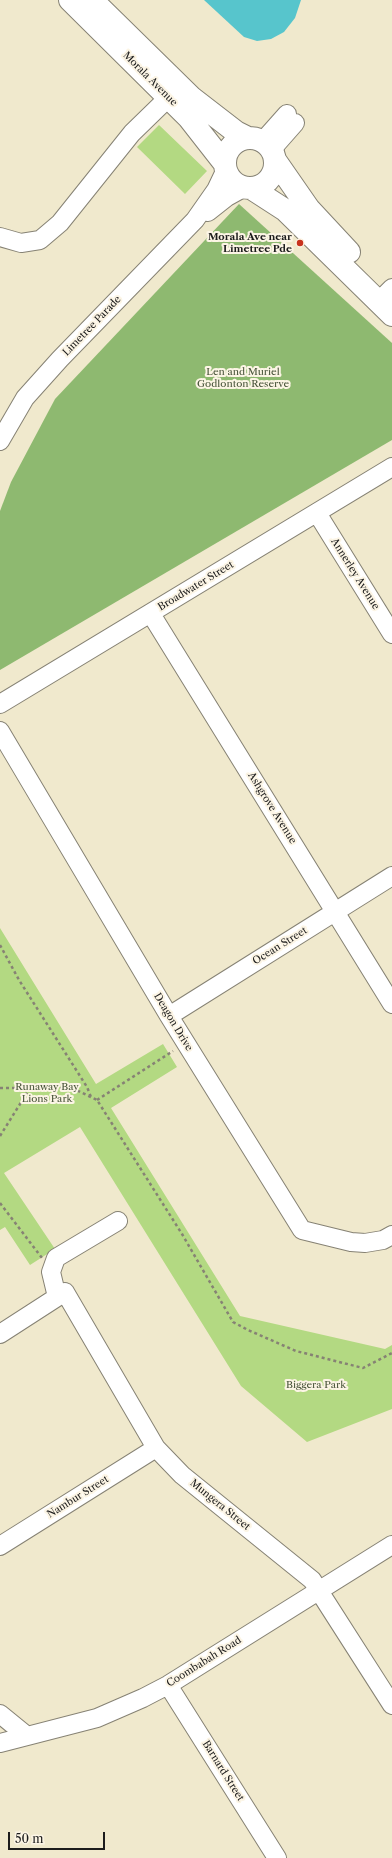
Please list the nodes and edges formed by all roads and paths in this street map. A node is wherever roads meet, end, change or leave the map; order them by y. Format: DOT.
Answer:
graph roads {
  1 [pos="70,0"];
  2 [pos="92,0"];
  3 [pos="169,97"];
  4 [pos="291,118"];
  5 [pos="264,147"];
  6 [pos="226,166"];
  7 [pos="248,187"];
  8 [pos="195,220"];
  9 [pos="0,237"];
  10 [pos="389,301"];
  11 [pos="0,441"];
  12 [pos="392,467"];
  13 [pos="317,513"];
  14 [pos="151,614"];
  15 [pos="392,634"];
  16 [pos="0,704"];
  17 [pos="0,731"];
  18 [pos="392,876"];
  19 [pos="336,911"];
  20 [pos="0,945"];
  21 [pos="392,1004"];
  22 [pos="169,1016"];
  23 [pos="186,1044"];
  24 [pos="0,1088"];
  25 [pos="30,1088"];
  26 [pos="91,1097"];
  27 [pos="96,1100"];
  28 [pos="0,1136"];
  29 [pos="0,1203"];
  30 [pos="118,1222"];
  31 [pos="392,1235"];
  32 [pos="52,1268"];
  33 [pos="61,1294"];
  34 [pos="0,1334"];
  35 [pos="392,1353"];
  36 [pos="156,1448"];
  37 [pos="392,1545"];
  38 [pos="0,1546"];
  39 [pos="319,1589"];
  40 [pos="168,1685"];
  41 [pos="392,1705"];
  42 [pos="0,1714"];
  43 [pos="27,1736"];
  44 [pos="0,1744"];
  45 [pos="277,1858"];
  1 -- 3 [label="main road, Morala Avenue"];
  2 -- 5 [label="main road, Morala Avenue"];
  3 -- 6 [label="main road, Morala Avenue"];
  3 -- 9 [label="street"];
  4 -- 5 [label="street"];
  5 -- 6 [label="main road"];
  5 -- 7 [label="main road"];
  5 -- 10 [label="main road, Morala Avenue"];
  6 -- 7 [label="main road"];
  6 -- 8 [label="street, Limetree Parade"];
  7 -- 8 [label="street, Limetree Parade"];
  7 -- 10 [label="main road, Morala Avenue"];
  8 -- 11 [label="street, Limetree Parade"];
  12 -- 13 [label="street, Broadwater Street"];
  13 -- 14 [label="street, Broadwater Street"];
  13 -- 15 [label="street, Annerley Avenue"];
  14 -- 16 [label="street, Broadwater Street"];
  14 -- 19 [label="street, Ashgrove Avenue"];
  17 -- 22 [label="street, Deagon Drive"];
  18 -- 19 [label="street, Ocean Street"];
  19 -- 21 [label="street, Ashgrove Avenue"];
  19 -- 22 [label="street, Ocean Street"];
  20 -- 26 [label="path"];
  22 -- 23 [label="street, Deagon Drive"];
  23 -- 27 [label="path"];
  23 -- 31 [label="street, Deagon Drive"];
  24 -- 25 [label="path"];
  25 -- 26 [label="path"];
  25 -- 28 [label="path"];
  26 -- 27 [label="path"];
  27 -- 35 [label="path"];
  29 -- 32 [label="path"];
  30 -- 32 [label="street"];
  32 -- 33 [label="street, Mungera Street"];
  33 -- 34 [label="street"];
  33 -- 36 [label="street, Mungera Street"];
  36 -- 38 [label="street, Nambur Street"];
  36 -- 39 [label="street, Mungera Street"];
  37 -- 39 [label="street, Coombabah Road"];
  39 -- 40 [label="street, Coombabah Road"];
  39 -- 41 [label="street, Mungera Street"];
  40 -- 43 [label="street, Coombabah Road"];
  40 -- 45 [label="street, Barnard Street"];
  42 -- 43 [label="street"];
  43 -- 44 [label="street, Coombabah Road"];
}
